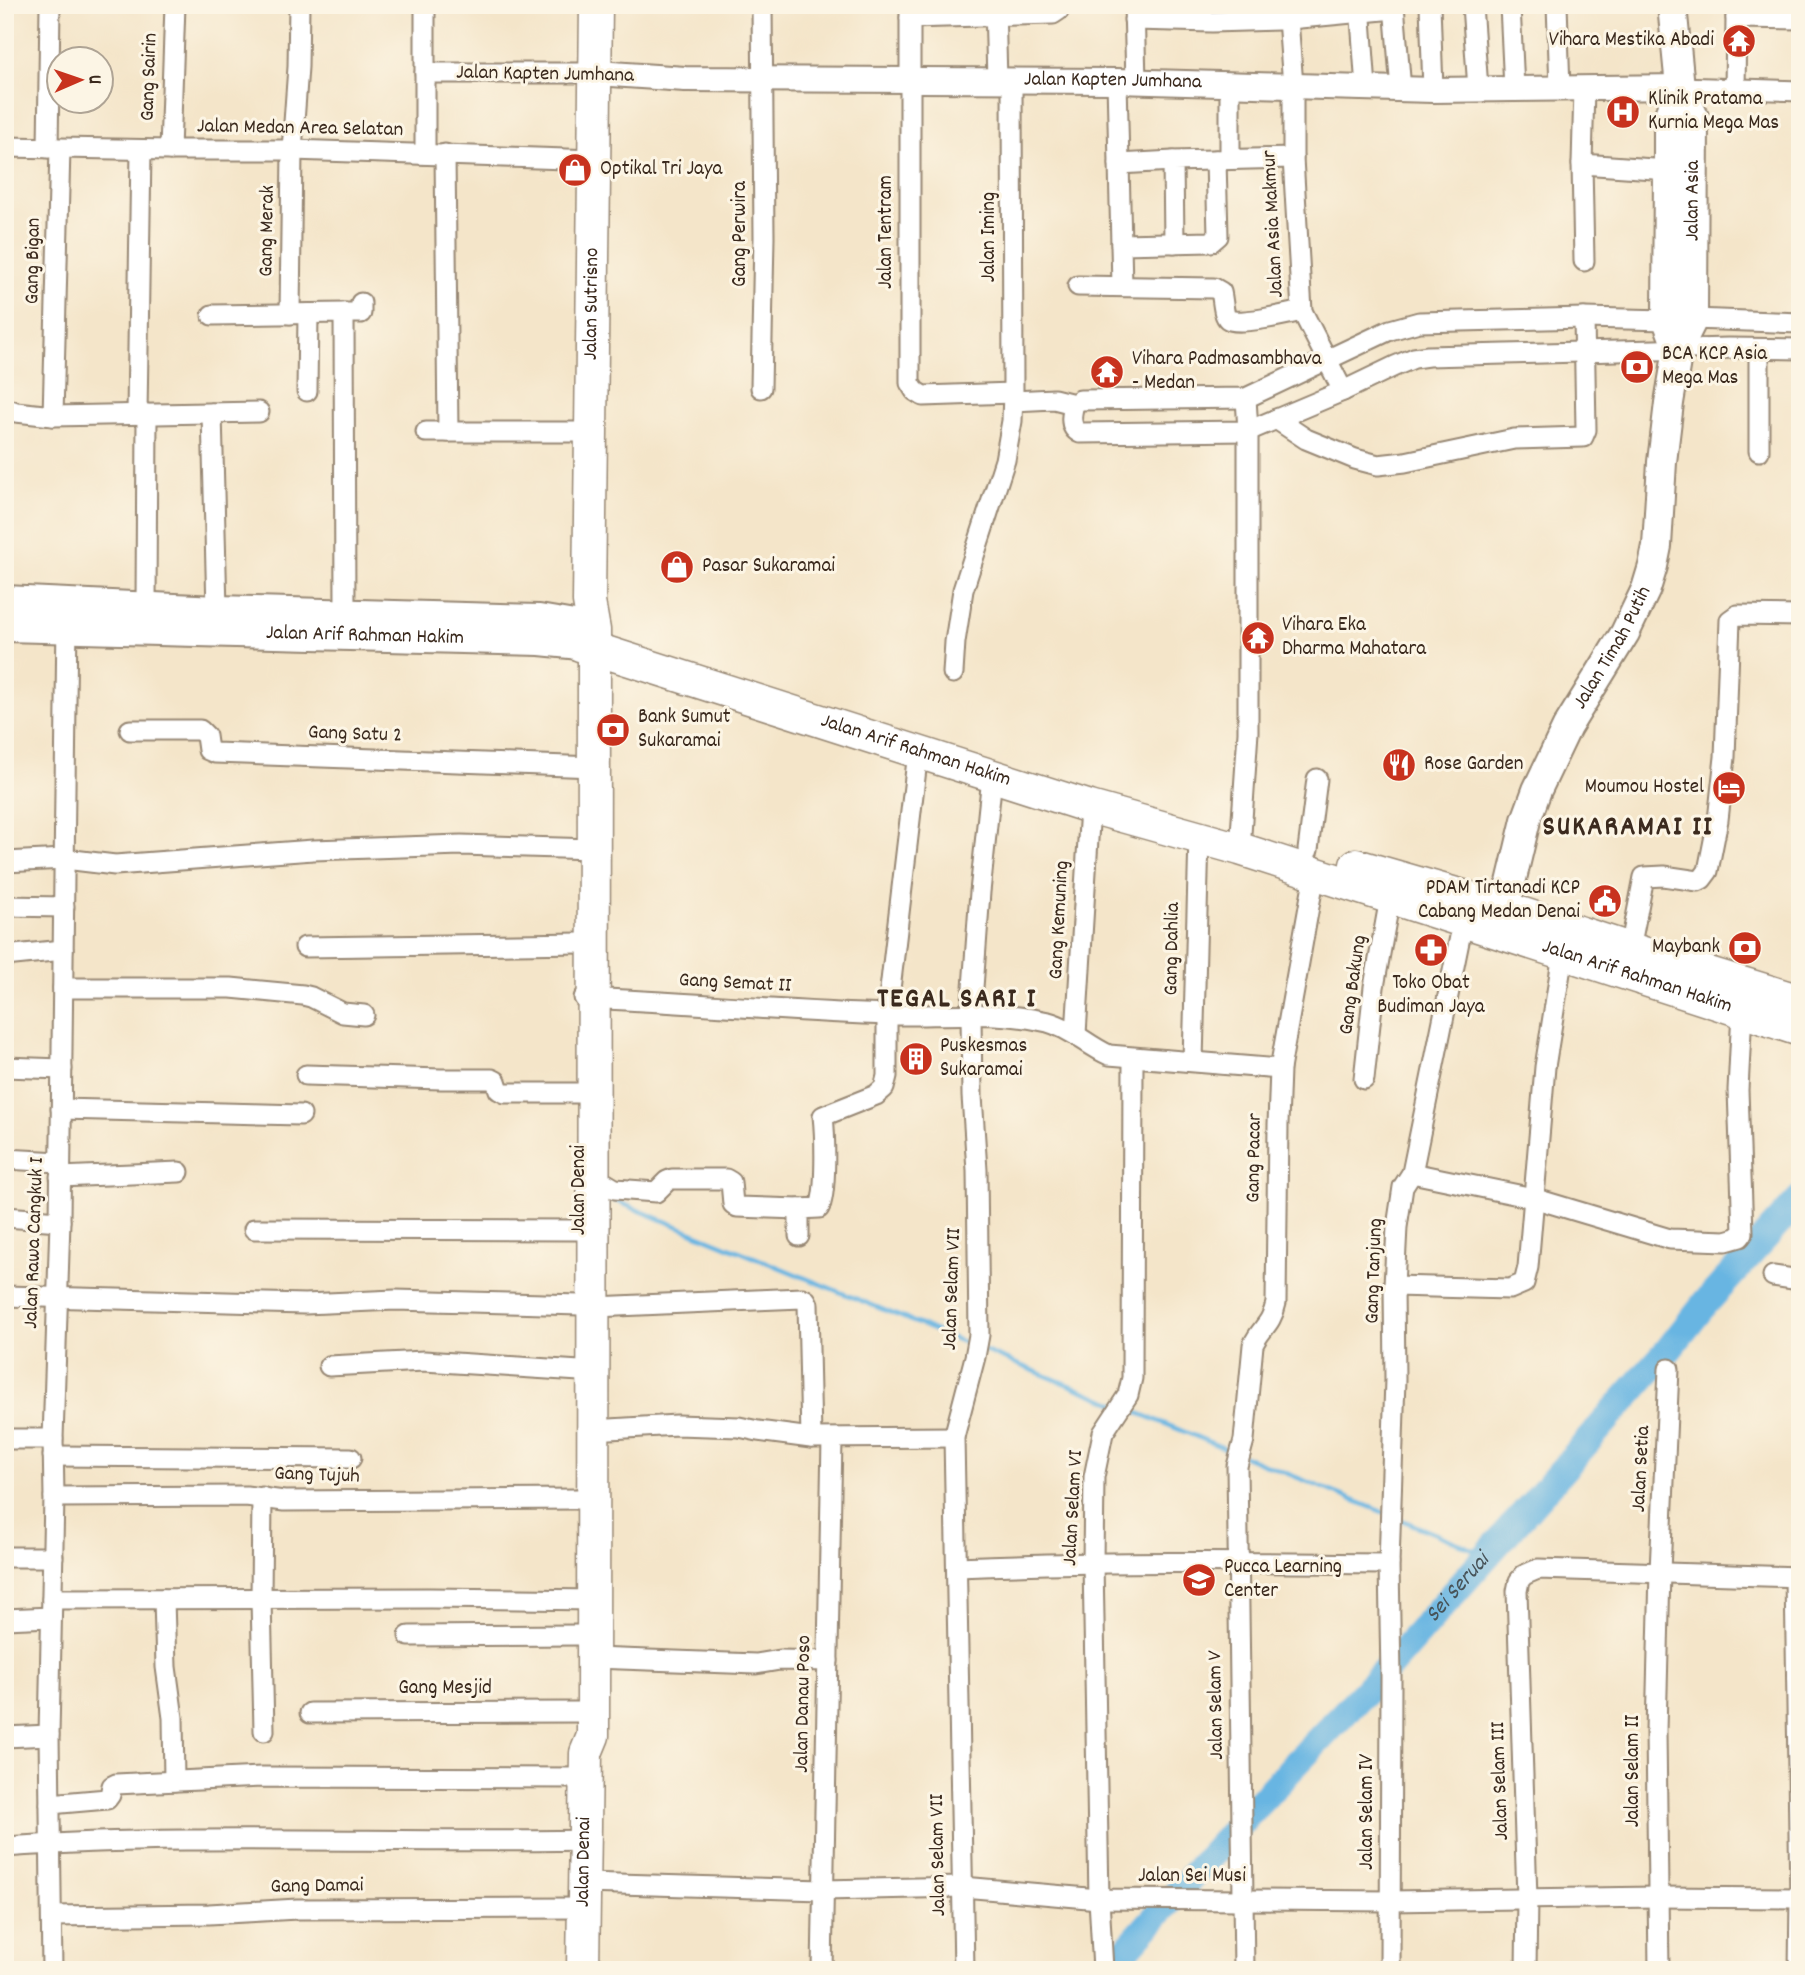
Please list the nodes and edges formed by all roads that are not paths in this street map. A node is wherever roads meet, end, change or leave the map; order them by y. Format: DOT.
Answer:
graph roads {
  1 [pos="50,5"];
  2 [pos="175,5"];
  3 [pos="299,5"];
  4 [pos="425,5"];
  5 [pos="597,5"];
  6 [pos="762,5"];
  7 [pos="1060,5"];
  8 [pos="1430,5"];
  9 [pos="1472,5"];
  10 [pos="1510,5"];
  11 [pos="1557,5"];
  12 [pos="1672,5"];
  13 [pos="1394,7"];
  14 [pos="1360,8"];
  15 [pos="995,10"];
  16 [pos="910,12"];
  17 [pos="1287,12"];
  18 [pos="1736,12"];
  19 [pos="1134,13"];
  20 [pos="1800,19"];
  21 [pos="425,72"];
  22 [pos="597,74"];
  23 [pos="762,79"];
  24 [pos="909,81"];
  25 [pos="1004,81"];
  26 [pos="1126,82"];
  27 [pos="1230,84"];
  28 [pos="1293,86"];
  29 [pos="1680,87"];
  30 [pos="1366,88"];
  31 [pos="1572,88"];
  32 [pos="1478,89"];
  33 [pos="1514,89"];
  34 [pos="1401,90"];
  35 [pos="1433,90"];
  36 [pos="1735,90"];
  37 [pos="1800,92"];
  38 [pos="5,147"];
  39 [pos="54,148"];
  40 [pos="141,150"];
  41 [pos="170,150"];
  42 [pos="292,150"];
  43 [pos="425,154"];
  44 [pos="445,154"];
  45 [pos="1293,158"];
  46 [pos="1223,159"];
  47 [pos="594,160"];
  48 [pos="1173,161"];
  49 [pos="1119,164"];
  50 [pos="1582,164"];
  51 [pos="1668,170"];
  52 [pos="1174,243"];
  53 [pos="1121,244"];
  54 [pos="1584,261"];
  55 [pos="1078,286"];
  56 [pos="1122,286"];
  57 [pos="361,303"];
  58 [pos="1302,311"];
  59 [pos="344,313"];
  60 [pos="299,314"];
  61 [pos="212,315"];
  62 [pos="1584,318"];
  63 [pos="1680,320"];
  64 [pos="1800,323"];
  65 [pos="1678,349"];
  66 [pos="1759,349"];
  67 [pos="1800,349"];
  68 [pos="1584,351"];
  69 [pos="1327,360"];
  70 [pos="761,388"];
  71 [pos="307,391"];
  72 [pos="1343,391"];
  73 [pos="1013,397"];
  74 [pos="1246,398"];
  75 [pos="1074,404"];
  76 [pos="5,408"];
  77 [pos="259,412"];
  78 [pos="212,413"];
  79 [pos="142,414"];
  80 [pos="53,416"];
  81 [pos="1276,419"];
  82 [pos="1248,431"];
  83 [pos="426,432"];
  84 [pos="448,432"];
  85 [pos="591,432"];
  86 [pos="1759,451"];
  87 [pos="5,600"];
  88 [pos="146,606"];
  89 [pos="217,610"];
  90 [pos="345,612"];
  91 [pos="67,615"];
  92 [pos="1800,615"];
  93 [pos="5,626"];
  94 [pos="587,630"];
  95 [pos="953,673"];
  96 [pos="130,730"];
  97 [pos="918,752"];
  98 [pos="587,767"];
  99 [pos="992,777"];
  100 [pos="1317,779"];
  101 [pos="1090,807"];
  102 [pos="1199,837"];
  103 [pos="1240,841"];
  104 [pos="588,849"];
  105 [pos="65,859"];
  106 [pos="5,862"];
  107 [pos="1311,862"];
  108 [pos="1390,898"];
  109 [pos="5,906"];
  110 [pos="64,907"];
  111 [pos="1466,910"];
  112 [pos="1501,920"];
  113 [pos="581,943"];
  114 [pos="305,947"];
  115 [pos="1630,949"];
  116 [pos="63,950"];
  117 [pos="1563,954"];
  118 [pos="5,956"];
  119 [pos="63,988"];
  120 [pos="588,998"];
  121 [pos="1799,1005"];
  122 [pos="1742,1011"];
  123 [pos="364,1015"];
  124 [pos="887,1015"];
  125 [pos="971,1015"];
  126 [pos="1076,1034"];
  127 [pos="1133,1058"];
  128 [pos="1193,1061"];
  129 [pos="5,1067"];
  130 [pos="62,1069"];
  131 [pos="1280,1069"];
  132 [pos="306,1075"];
  133 [pos="1364,1079"];
  134 [pos="580,1093"];
  135 [pos="61,1109"];
  136 [pos="301,1115"];
  137 [pos="5,1159"];
  138 [pos="60,1169"];
  139 [pos="179,1172"];
  140 [pos="1412,1172"];
  141 [pos="587,1176"];
  142 [pos="1533,1198"];
  143 [pos="799,1209"];
  144 [pos="5,1217"];
  145 [pos="60,1221"];
  146 [pos="254,1229"];
  147 [pos="580,1230"];
  148 [pos="799,1236"];
  149 [pos="1773,1276"];
  150 [pos="1800,1280"];
  151 [pos="1394,1286"];
  152 [pos="5,1296"];
  153 [pos="56,1296"];
  154 [pos="588,1306"];
  155 [pos="329,1366"];
  156 [pos="1670,1369"];
  157 [pos="580,1371"];
  158 [pos="593,1430"];
  159 [pos="954,1437"];
  160 [pos="811,1438"];
  161 [pos="5,1439"];
  162 [pos="832,1439"];
  163 [pos="53,1448"];
  164 [pos="1241,1449"];
  165 [pos="351,1458"];
  166 [pos="54,1497"];
  167 [pos="262,1497"];
  168 [pos="579,1499"];
  169 [pos="5,1556"];
  170 [pos="52,1557"];
  171 [pos="1237,1562"];
  172 [pos="1093,1563"];
  173 [pos="1389,1564"];
  174 [pos="957,1567"];
  175 [pos="1660,1571"];
  176 [pos="1798,1577"];
  177 [pos="164,1599"];
  178 [pos="261,1599"];
  179 [pos="586,1600"];
  180 [pos="52,1608"];
  181 [pos="5,1619"];
  182 [pos="409,1636"];
  183 [pos="586,1646"];
  184 [pos="1390,1654"];
  185 [pos="828,1661"];
  186 [pos="579,1712"];
  187 [pos="310,1713"];
  188 [pos="264,1731"];
  189 [pos="49,1735"];
  190 [pos="5,1737"];
  191 [pos="586,1765"];
  192 [pos="174,1781"];
  193 [pos="50,1804"];
  194 [pos="585,1840"];
  195 [pos="51,1844"];
  196 [pos="5,1847"];
  197 [pos="963,1887"];
  198 [pos="823,1890"];
  199 [pos="584,1896"];
  200 [pos="1657,1897"];
  201 [pos="1527,1898"];
  202 [pos="1800,1898"];
  203 [pos="1099,1899"];
  204 [pos="1243,1899"];
  205 [pos="1391,1901"];
  206 [pos="52,1916"];
  207 [pos="1103,1965"];
  208 [pos="52,1970"];
  209 [pos="583,1970"];
  210 [pos="822,1970"];
  211 [pos="964,1970"];
  212 [pos="1244,1970"];
  213 [pos="1390,1970"];
  214 [pos="1526,1970"];
  215 [pos="1659,1970"];
  216 [pos="1798,1970"];
  1 -- 39 [label="street, Gang Bigan"];
  2 -- 41 [label="street, Gang Sairin"];
  3 -- 42 [label="street, Gang Merak"];
  4 -- 21 [label="street"];
  5 -- 22 [label="main road, Jalan Sutrisno"];
  6 -- 23 [label="street, Gang Perwira"];
  7 -- 15 [label="street"];
  8 -- 35 [label="street"];
  9 -- 32 [label="street"];
  10 -- 33 [label="street"];
  11 -- 31 [label="street"];
  12 -- 29 [label="main road, Jalan Asia"];
  13 -- 14 [label="street"];
  13 -- 34 [label="street"];
  14 -- 17 [label="street"];
  14 -- 30 [label="street"];
  15 -- 16 [label="street"];
  15 -- 25 [label="street, Jalan Iming"];
  16 -- 24 [label="street, Jalan Tentram"];
  17 -- 19 [label="street"];
  17 -- 28 [label="street, Jalan Asia Makmur"];
  18 -- 20 [label="street"];
  18 -- 36 [label="street"];
  19 -- 26 [label="street"];
  21 -- 22 [label="street, Jalan Kapten Jumhana"];
  21 -- 43 [label="street"];
  22 -- 23 [label="street, Jalan Kapten Jumhana"];
  22 -- 47 [label="main road, Jalan Sutrisno"];
  23 -- 24 [label="street, Jalan Kapten Jumhana"];
  23 -- 70 [label="street, Gang Perwira"];
  24 -- 25 [label="street, Jalan Kapten Jumhana"];
  24 -- 73 [label="street, Jalan Tentram"];
  25 -- 26 [label="street, Jalan Kapten Jumhana"];
  25 -- 73 [label="street, Jalan Iming"];
  26 -- 27 [label="street, Jalan Kapten Jumhana"];
  26 -- 49 [label="street"];
  27 -- 28 [label="street, Jalan Kapten Jumhana"];
  27 -- 46 [label="street"];
  28 -- 30 [label="street, Jalan Kapten Jumhana"];
  28 -- 45 [label="street, Jalan Asia Makmur"];
  29 -- 31 [label="street, Jalan Kapten Jumhana"];
  29 -- 36 [label="street, Jalan Kapten Jumhana"];
  29 -- 51 [label="main road, Jalan Asia"];
  29 -- 63 [label="main road, Jalan Asia"];
  30 -- 34 [label="street, Jalan Kapten Jumhana"];
  31 -- 33 [label="street, Jalan Kapten Jumhana"];
  31 -- 50 [label="street"];
  32 -- 33 [label="street, Jalan Kapten Jumhana"];
  32 -- 35 [label="street, Jalan Kapten Jumhana"];
  34 -- 35 [label="street, Jalan Kapten Jumhana"];
  36 -- 37 [label="street, Jalan Kapten Jumhana"];
  38 -- 39 [label="street, Jalan Medan Area Selatan"];
  39 -- 40 [label="street, Jalan Medan Area Selatan"];
  39 -- 80 [label="street, Gang Bigan"];
  40 -- 41 [label="street, Jalan Medan Area Selatan"];
  40 -- 79 [label="street"];
  41 -- 42 [label="street, Jalan Medan Area Selatan"];
  42 -- 43 [label="street, Jalan Medan Area Selatan"];
  42 -- 60 [label="street, Gang Merak"];
  43 -- 44 [label="street, Jalan Medan Area Selatan"];
  44 -- 47 [label="street, Jalan Medan Area Selatan"];
  44 -- 84 [label="street"];
  45 -- 46 [label="street"];
  45 -- 58 [label="street, Jalan Asia Makmur"];
  46 -- 48 [label="street"];
  46 -- 52 [label="street"];
  47 -- 85 [label="main road, Jalan Sutrisno"];
  48 -- 49 [label="street"];
  48 -- 52 [label="street"];
  49 -- 53 [label="street"];
  50 -- 51 [label="street"];
  50 -- 54 [label="street"];
  51 -- 63 [label="main road, Jalan Asia"];
  52 -- 53 [label="street"];
  53 -- 56 [label="street"];
  55 -- 56 [label="street"];
  56 -- 58 [label="street"];
  57 -- 59 [label="street"];
  58 -- 69 [label="street, Jalan Asia Makmur"];
  59 -- 60 [label="street"];
  59 -- 90 [label="street"];
  60 -- 61 [label="street"];
  60 -- 71 [label="street, Gang Merak"];
  62 -- 63 [label="street"];
  62 -- 68 [label="street"];
  62 -- 69 [label="street"];
  63 -- 64 [label="street"];
  63 -- 65 [label="main road, Jalan Timah Putih"];
  65 -- 66 [label="street"];
  65 -- 68 [label="street"];
  65 -- 112 [label="main road, Jalan Timah Putih"];
  66 -- 67 [label="street"];
  66 -- 86 [label="street"];
  68 -- 72 [label="street"];
  68 -- 81 [label="street"];
  69 -- 72 [label="street, Jalan Asia Makmur"];
  69 -- 74 [label="street"];
  72 -- 81 [label="street"];
  73 -- 75 [label="street"];
  73 -- 95 [label="street, Jalan Iming"];
  74 -- 75 [label="street"];
  74 -- 82 [label="street"];
  75 -- 82 [label="street"];
  76 -- 80 [label="street"];
  77 -- 78 [label="street"];
  78 -- 79 [label="street"];
  78 -- 89 [label="street"];
  79 -- 80 [label="street"];
  79 -- 88 [label="street"];
  81 -- 82 [label="street"];
  82 -- 103 [label="street"];
  83 -- 84 [label="street"];
  84 -- 85 [label="street"];
  85 -- 94 [label="main road, Jalan Sutrisno"];
  87 -- 91 [label="main road, Jalan Arif Rahman Hakim"];
  88 -- 89 [label="main road, Jalan Arif Rahman Hakim"];
  88 -- 91 [label="main road, Jalan Arif Rahman Hakim"];
  89 -- 90 [label="main road, Jalan Arif Rahman Hakim"];
  90 -- 94 [label="main road, Jalan Arif Rahman Hakim"];
  91 -- 93 [label="main road, Jalan Arif Rahman Hakim"];
  91 -- 94 [label="main road, Jalan Arif Rahman Hakim"];
  91 -- 105 [label="street, Jalan Rawa Cangkuk I"];
  92 -- 115 [label="street"];
  94 -- 97 [label="main road, Jalan Arif Rahman Hakim"];
  94 -- 98 [label="main road, Jalan Denai"];
  94 -- 103 [label="main road, Jalan Arif Rahman Hakim"];
  96 -- 98 [label="street, Gang Satu 2"];
  97 -- 99 [label="main road, Jalan Arif Rahman Hakim"];
  97 -- 124 [label="street"];
  98 -- 104 [label="main road, Jalan Denai"];
  99 -- 101 [label="main road, Jalan Arif Rahman Hakim"];
  99 -- 125 [label="street, Jalan Selam VII"];
  100 -- 107 [label="street, Gang Pacar"];
  101 -- 102 [label="main road, Jalan Arif Rahman Hakim"];
  101 -- 126 [label="street, Gang Kemuning"];
  102 -- 103 [label="main road, Jalan Arif Rahman Hakim"];
  102 -- 128 [label="street, Gang Dahlia"];
  103 -- 107 [label="main road, Jalan Arif Rahman Hakim"];
  104 -- 105 [label="street"];
  104 -- 113 [label="main road, Jalan Denai"];
  104 -- 120 [label="main road, Jalan Denai"];
  105 -- 106 [label="street"];
  105 -- 110 [label="street, Jalan Rawa Cangkuk I"];
  107 -- 108 [label="main road, Jalan Arif Rahman Hakim"];
  107 -- 111 [label="main road, Jalan Arif Rahman Hakim"];
  107 -- 131 [label="street, Gang Pacar"];
  108 -- 111 [label="main road, Jalan Arif Rahman Hakim"];
  108 -- 133 [label="street, Gang Bakung"];
  109 -- 110 [label="street"];
  110 -- 116 [label="street, Jalan Rawa Cangkuk I"];
  111 -- 112 [label="main road, Jalan Arif Rahman Hakim"];
  111 -- 140 [label="street, Gang Tanjung"];
  112 -- 115 [label="main road, Jalan Arif Rahman Hakim"];
  112 -- 117 [label="main road, Jalan Arif Rahman Hakim"];
  113 -- 114 [label="street"];
  113 -- 120 [label="main road, Jalan Denai"];
  115 -- 121 [label="main road, Jalan Arif Rahman Hakim"];
  116 -- 118 [label="street"];
  116 -- 119 [label="street, Jalan Rawa Cangkuk I"];
  117 -- 122 [label="main road, Jalan Arif Rahman Hakim"];
  117 -- 142 [label="street"];
  119 -- 123 [label="street"];
  119 -- 130 [label="street, Jalan Rawa Cangkuk I"];
  120 -- 124 [label="street, Gang Semat II"];
  120 -- 134 [label="main road, Jalan Denai"];
  120 -- 141 [label="main road, Jalan Denai"];
  121 -- 122 [label="main road, Jalan Arif Rahman Hakim"];
  122 -- 142 [label="street"];
  124 -- 125 [label="street, Gang Semat II"];
  124 -- 143 [label="street"];
  125 -- 126 [label="street, Gang Semat II"];
  125 -- 159 [label="street, Jalan Selam VII"];
  126 -- 127 [label="street, Gang Semat II"];
  127 -- 128 [label="street, Gang Semat II"];
  127 -- 172 [label="street, Jalan Selam VI"];
  128 -- 131 [label="street, Gang Semat II"];
  129 -- 130 [label="street"];
  130 -- 135 [label="street, Jalan Rawa Cangkuk I"];
  131 -- 164 [label="street, Gang Pacar"];
  132 -- 134 [label="street"];
  134 -- 141 [label="main road, Jalan Denai"];
  135 -- 136 [label="street"];
  135 -- 138 [label="street, Jalan Rawa Cangkuk I"];
  137 -- 138 [label="street"];
  138 -- 139 [label="street"];
  138 -- 145 [label="street, Jalan Rawa Cangkuk I"];
  140 -- 142 [label="street"];
  140 -- 151 [label="street, Gang Tanjung"];
  141 -- 143 [label="street"];
  141 -- 147 [label="main road, Jalan Denai"];
  141 -- 154 [label="main road, Jalan Denai"];
  142 -- 151 [label="street"];
  143 -- 148 [label="street"];
  144 -- 145 [label="street"];
  145 -- 153 [label="street, Jalan Rawa Cangkuk I"];
  146 -- 147 [label="street"];
  147 -- 154 [label="main road, Jalan Denai"];
  149 -- 150 [label="street"];
  151 -- 173 [label="street, Gang Tanjung"];
  152 -- 153 [label="street"];
  153 -- 154 [label="street"];
  153 -- 163 [label="street, Jalan Rawa Cangkuk I"];
  154 -- 157 [label="main road, Jalan Denai"];
  154 -- 158 [label="main road, Jalan Denai"];
  154 -- 160 [label="street"];
  155 -- 157 [label="street"];
  156 -- 175 [label="street, Jalan Setia"];
  157 -- 168 [label="main road, Jalan Denai"];
  158 -- 160 [label="street"];
  158 -- 179 [label="main road, Jalan Denai"];
  159 -- 162 [label="street"];
  159 -- 174 [label="street, Jalan Selam VII"];
  160 -- 162 [label="street"];
  161 -- 163 [label="street"];
  162 -- 185 [label="street, Jalan Danau Poso"];
  163 -- 165 [label="street"];
  163 -- 166 [label="street, Jalan Rawa Cangkuk I"];
  164 -- 171 [label="street, Jalan Selam V"];
  166 -- 167 [label="street, Gang Tujuh"];
  166 -- 170 [label="street, Jalan Rawa Cangkuk I"];
  167 -- 168 [label="street, Gang Tujuh"];
  167 -- 178 [label="street"];
  168 -- 179 [label="main road, Jalan Denai"];
  169 -- 170 [label="street"];
  170 -- 180 [label="street, Jalan Rawa Cangkuk I"];
  171 -- 172 [label="street"];
  171 -- 173 [label="street"];
  171 -- 204 [label="street, Jalan Selam V"];
  172 -- 174 [label="street"];
  172 -- 203 [label="street, Jalan Selam VI"];
  173 -- 184 [label="street, Gang Tanjung"];
  174 -- 197 [label="street, Jalan Selam VII"];
  175 -- 176 [label="street"];
  175 -- 200 [label="street, Jalan Selam II"];
  175 -- 201 [label="street, Jalan Selam III"];
  176 -- 202 [label="street"];
  177 -- 178 [label="street"];
  177 -- 180 [label="street"];
  177 -- 192 [label="street"];
  178 -- 179 [label="street"];
  178 -- 188 [label="street"];
  179 -- 183 [label="main road, Jalan Denai"];
  180 -- 181 [label="street"];
  180 -- 189 [label="street, Jalan Rawa Cangkuk I"];
  182 -- 183 [label="street"];
  183 -- 185 [label="street"];
  183 -- 186 [label="main road, Jalan Denai"];
  183 -- 191 [label="main road, Jalan Denai"];
  184 -- 205 [label="street, Jalan Selam IV"];
  185 -- 198 [label="street, Jalan Danau Poso"];
  186 -- 187 [label="street, Gang Mesjid"];
  186 -- 191 [label="main road, Jalan Denai"];
  189 -- 190 [label="street"];
  189 -- 193 [label="street, Jalan Rawa Cangkuk I"];
  191 -- 192 [label="street"];
  191 -- 194 [label="main road, Jalan Denai"];
  192 -- 193 [label="street"];
  193 -- 195 [label="street, Jalan Rawa Cangkuk I"];
  194 -- 195 [label="street"];
  194 -- 199 [label="main road, Jalan Denai"];
  195 -- 196 [label="street"];
  195 -- 206 [label="street, Jalan Rawa Cangkuk I"];
  197 -- 198 [label="street, Jalan Sei Musi"];
  197 -- 203 [label="street, Jalan Sei Musi"];
  197 -- 211 [label="street, Jalan Selam VII"];
  198 -- 199 [label="street, Jalan Sei Musi"];
  198 -- 210 [label="street, Jalan Danau Poso"];
  199 -- 206 [label="street, Gang Damai"];
  199 -- 209 [label="main road, Jalan Denai"];
  200 -- 201 [label="street, Jalan Sei Musi"];
  200 -- 202 [label="street, Jalan Sei Musi"];
  200 -- 215 [label="street, Jalan Selam II"];
  201 -- 205 [label="street, Jalan Sei Musi"];
  201 -- 214 [label="street, Jalan Selam III"];
  202 -- 216 [label="street"];
  203 -- 204 [label="street, Jalan Sei Musi"];
  203 -- 207 [label="street, Jalan Selam VI"];
  204 -- 205 [label="street, Jalan Sei Musi"];
  204 -- 212 [label="street, Jalan Selam V"];
  205 -- 213 [label="street, Jalan Selam IV"];
  206 -- 208 [label="street, Jalan Rawa Cangkuk I"];
}
